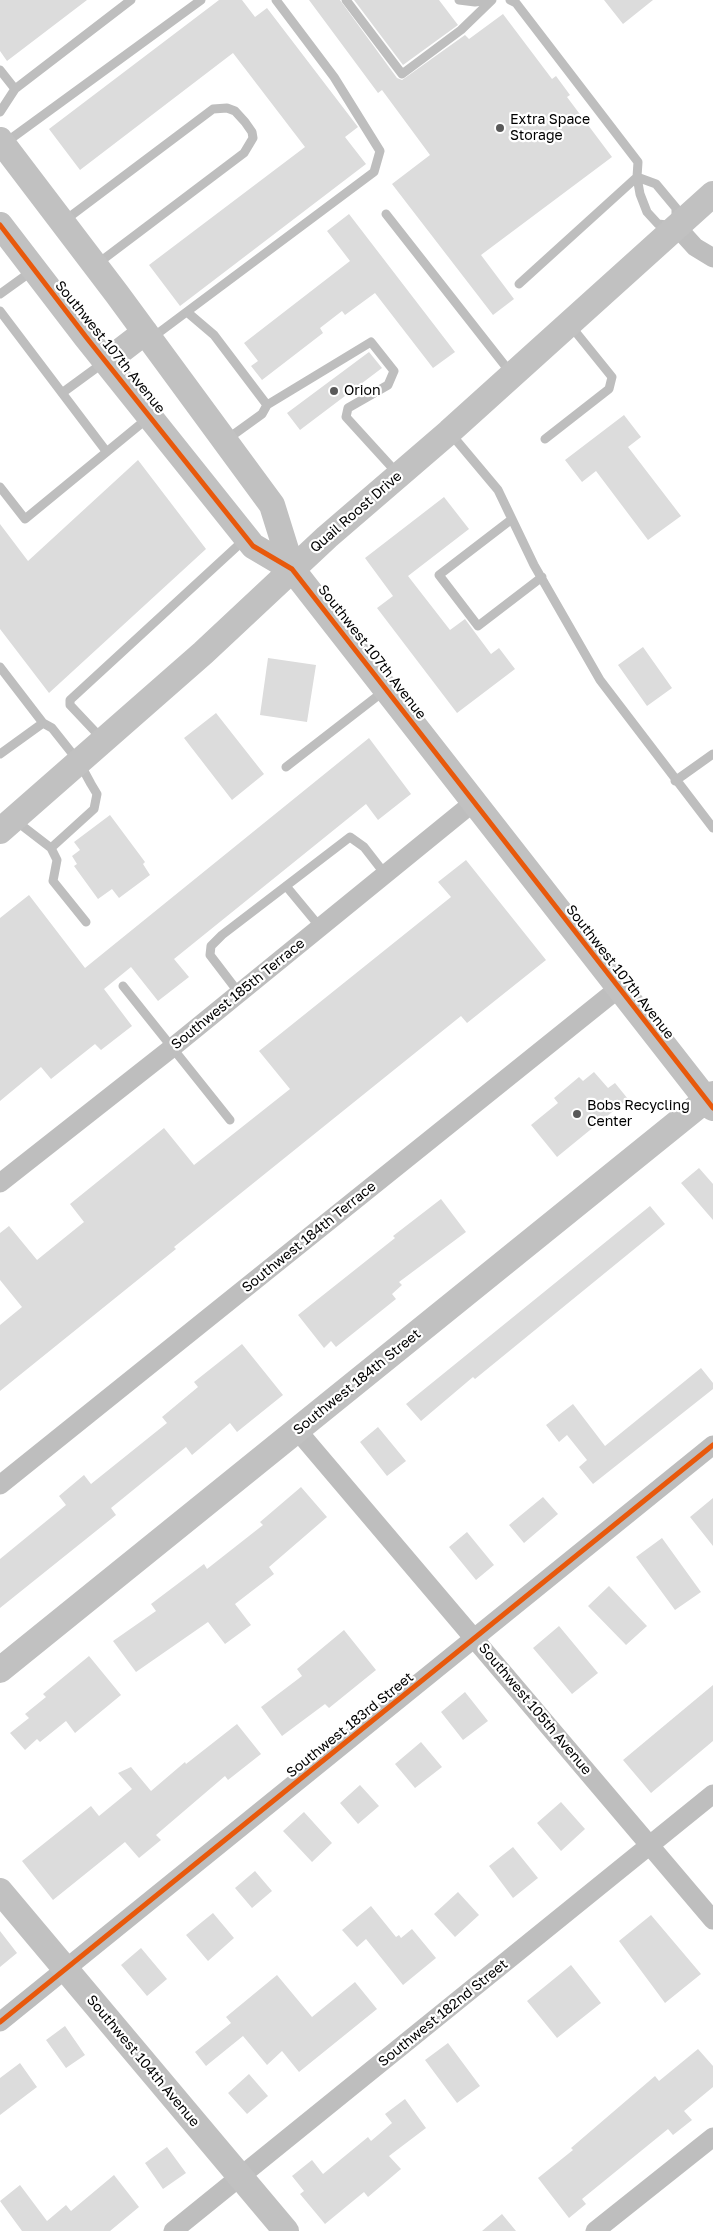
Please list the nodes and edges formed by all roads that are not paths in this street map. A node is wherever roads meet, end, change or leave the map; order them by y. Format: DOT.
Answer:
graph roads {
  1 [pos="131,0"];
  2 [pos="201,0"];
  3 [pos="276,0"];
  4 [pos="346,0"];
  5 [pos="458,0"];
  6 [pos="491,0"];
  7 [pos="510,0"];
  8 [pos="0,70"];
  9 [pos="15,88"];
  10 [pos="0,112"];
  11 [pos="2,142"];
  12 [pos="637,177"];
  13 [pos="713,194"];
  14 [pos="386,214"];
  15 [pos="62,222"];
  16 [pos="0,225"];
  17 [pos="676,226"];
  18 [pos="713,258"];
  19 [pos="95,265"];
  20 [pos="34,270"];
  21 [pos="519,284"];
  22 [pos="0,294"];
  23 [pos="0,311"];
  24 [pos="187,312"];
  25 [pos="568,323"];
  26 [pos="148,336"];
  27 [pos="106,362"];
  28 [pos="512,375"];
  29 [pos="62,393"];
  30 [pos="267,405"];
  31 [pos="150,416"];
  32 [pos="449,432"];
  33 [pos="545,439"];
  34 [pos="225,441"];
  35 [pos="106,451"];
  36 [pos="399,475"];
  37 [pos="0,487"];
  38 [pos="512,519"];
  39 [pos="246,538"];
  40 [pos="292,569"];
  41 [pos="542,577"];
  42 [pos="0,667"];
  43 [pos="386,689"];
  44 [pos="44,723"];
  45 [pos="104,740"];
  46 [pos="0,754"];
  47 [pos="713,754"];
  48 [pos="79,762"];
  49 [pos="286,766"];
  50 [pos="675,781"];
  51 [pos="474,802"];
  52 [pos="7,825"];
  53 [pos="713,828"];
  54 [pos="51,848"];
  55 [pos="385,874"];
  56 [pos="286,886"];
  57 [pos="86,922"];
  58 [pos="320,927"];
  59 [pos="123,986"];
  60 [pos="619,988"];
  61 [pos="239,993"];
  62 [pos="173,1047"];
  63 [pos="711,1100"];
  64 [pos="230,1120"];
  65 [pos="0,1184"];
  66 [pos="297,1430"];
  67 [pos="713,1445"];
  68 [pos="0,1485"];
  69 [pos="475,1638"];
  70 [pos="0,1670"];
  71 [pos="713,1794"];
  72 [pos="650,1846"];
  73 [pos="0,1891"];
  74 [pos="713,1920"];
  75 [pos="66,1970"];
  76 [pos="0,2022"];
  77 [pos="713,2137"];
  78 [pos="240,2177"];
  79 [pos="173,2231"];
  80 [pos="286,2231"];
  81 [pos="595,2231"];
  1 -- 9 [label="lane"];
  2 -- 11 [label="lane"];
  3 -- 24 [label="lane"];
  4 -- 6 [label="lane"];
  5 -- 6 [label="lane"];
  7 -- 12 [label="lane"];
  8 -- 9 [label="lane"];
  9 -- 10 [label="lane"];
  11 -- 15 [label="street, Southwest 107th Avenue"];
  12 -- 17 [label="lane"];
  12 -- 17 [label="lane"];
  12 -- 21 [label="lane"];
  13 -- 17 [label="street, Quail Roost Drive"];
  14 -- 28 [label="lane"];
  15 -- 19 [label="street, Southwest 107th Avenue"];
  15 -- 19 [label="lane"];
  16 -- 20 [label="street, Southwest 107th Avenue"];
  17 -- 18 [label="street"];
  17 -- 25 [label="street, Quail Roost Drive"];
  19 -- 26 [label="street, Southwest 107th Avenue"];
  20 -- 22 [label="lane"];
  20 -- 27 [label="street, Southwest 107th Avenue"];
  23 -- 29 [label="lane"];
  24 -- 26 [label="lane"];
  24 -- 30 [label="lane"];
  25 -- 28 [label="street, Quail Roost Drive"];
  25 -- 33 [label="lane"];
  26 -- 27 [label="street"];
  26 -- 34 [label="street, Southwest 107th Avenue"];
  27 -- 29 [label="lane"];
  27 -- 31 [label="street, Southwest 107th Avenue"];
  28 -- 32 [label="street, Quail Roost Drive"];
  29 -- 35 [label="lane"];
  30 -- 34 [label="lane"];
  30 -- 36 [label="lane"];
  31 -- 35 [label="lane"];
  31 -- 39 [label="street, Southwest 107th Avenue"];
  32 -- 36 [label="street, Quail Roost Drive"];
  32 -- 38 [label="lane"];
  34 -- 40 [label="street, Southwest 107th Avenue"];
  35 -- 37 [label="lane"];
  36 -- 40 [label="street, Quail Roost Drive"];
  38 -- 41 [label="lane"];
  38 -- 41 [label="lane"];
  39 -- 40 [label="street, Southwest 107th Avenue"];
  39 -- 45 [label="lane"];
  40 -- 43 [label="street, Southwest 107th Avenue"];
  40 -- 45 [label="street, Quail Roost Drive"];
  41 -- 50 [label="lane"];
  42 -- 44 [label="lane"];
  43 -- 49 [label="lane"];
  43 -- 51 [label="street, Southwest 107th Avenue"];
  44 -- 46 [label="lane"];
  44 -- 48 [label="lane"];
  45 -- 48 [label="street, Quail Roost Drive"];
  47 -- 50 [label="lane"];
  48 -- 52 [label="street, Quail Roost Drive"];
  48 -- 54 [label="lane"];
  50 -- 53 [label="lane"];
  51 -- 55 [label="street, Southwest 185th Terrace"];
  51 -- 60 [label="street, Southwest 107th Avenue"];
  52 -- 54 [label="lane"];
  54 -- 57 [label="lane"];
  55 -- 56 [label="lane"];
  55 -- 58 [label="street, Southwest 185th Terrace"];
  56 -- 58 [label="lane"];
  56 -- 61 [label="lane"];
  58 -- 61 [label="street, Southwest 185th Terrace"];
  59 -- 62 [label="lane"];
  60 -- 63 [label="street, Southwest 107th Avenue"];
  60 -- 68 [label="street, Southwest 184th Terrace"];
  61 -- 62 [label="street, Southwest 185th Terrace"];
  62 -- 64 [label="lane"];
  62 -- 65 [label="street, Southwest 185th Terrace"];
  63 -- 66 [label="street, Southwest 184th Street"];
  66 -- 69 [label="street, Southwest 105th Avenue"];
  66 -- 70 [label="street, Southwest 184th Street"];
  67 -- 69 [label="street, Southwest 183rd Street"];
  69 -- 72 [label="street, Southwest 105th Avenue"];
  69 -- 75 [label="street, Southwest 183rd Street"];
  71 -- 72 [label="street, Southwest 182nd Street"];
  72 -- 74 [label="street, Southwest 105th Avenue"];
  72 -- 78 [label="street, Southwest 182nd Street"];
  73 -- 75 [label="street, Southwest 104th Avenue"];
  75 -- 76 [label="street, Southwest 183rd Street"];
  75 -- 78 [label="street, Southwest 104th Avenue"];
  77 -- 81 [label="street"];
  78 -- 79 [label="street, Southwest 182nd Street"];
  78 -- 80 [label="street, Southwest 104th Avenue"];
}
